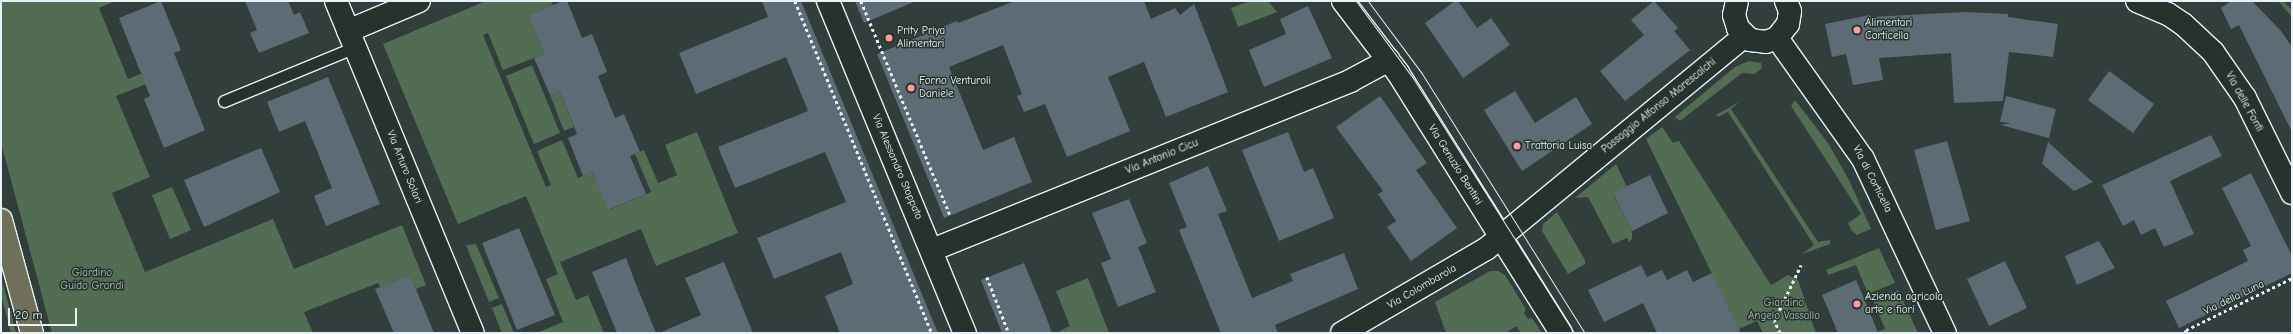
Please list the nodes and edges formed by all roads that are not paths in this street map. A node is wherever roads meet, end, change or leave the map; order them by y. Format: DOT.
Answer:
graph roads {
  1 [pos="336,1"];
  2 [pos="419,1"];
  3 [pos="828,1"];
  4 [pos="1343,1"];
  5 [pos="2137,1"];
  6 [pos="1791,3"];
  7 [pos="1731,6"];
  8 [pos="1744,36"];
  9 [pos="1777,38"];
  10 [pos="352,39"];
  11 [pos="1389,60"];
  12 [pos="224,101"];
  13 [pos="2292,194"];
  14 [pos="1,220"];
  15 [pos="1500,238"];
  16 [pos="932,250"];
  17 [pos="1345,332"];
  18 [pos="32,333"];
  19 [pos="473,333"];
  20 [pos="965,333"];
  21 [pos="1561,333"];
  22 [pos="1945,333"];
  1 -- 10 [label="street, Via Arturo Solari"];
  2 -- 10 [label="street"];
  3 -- 16 [label="street, Via Alessandro Stoppato"];
  4 -- 11 [label="street, Via Genuzio Bentini"];
  5 -- 13 [label="street, Via delle Fonti"];
  6 -- 9 [label="street"];
  7 -- 8 [label="street"];
  8 -- 9 [label="street"];
  8 -- 15 [label="street, Passaggio Alfonso Marescalchi"];
  9 -- 22 [label="street, Via di Corticella"];
  10 -- 12 [label="lane"];
  10 -- 19 [label="street, Via Arturo Solari"];
  11 -- 15 [label="street, Via Genuzio Bentini"];
  11 -- 16 [label="street, Via Antonio Cicu"];
  14 -- 18 [label="main road"];
  15 -- 17 [label="street, Via Colombarola"];
  15 -- 21 [label="street, Via Genuzio Bentini"];
  16 -- 20 [label="street, Via Alessandro Stoppato"];
}
